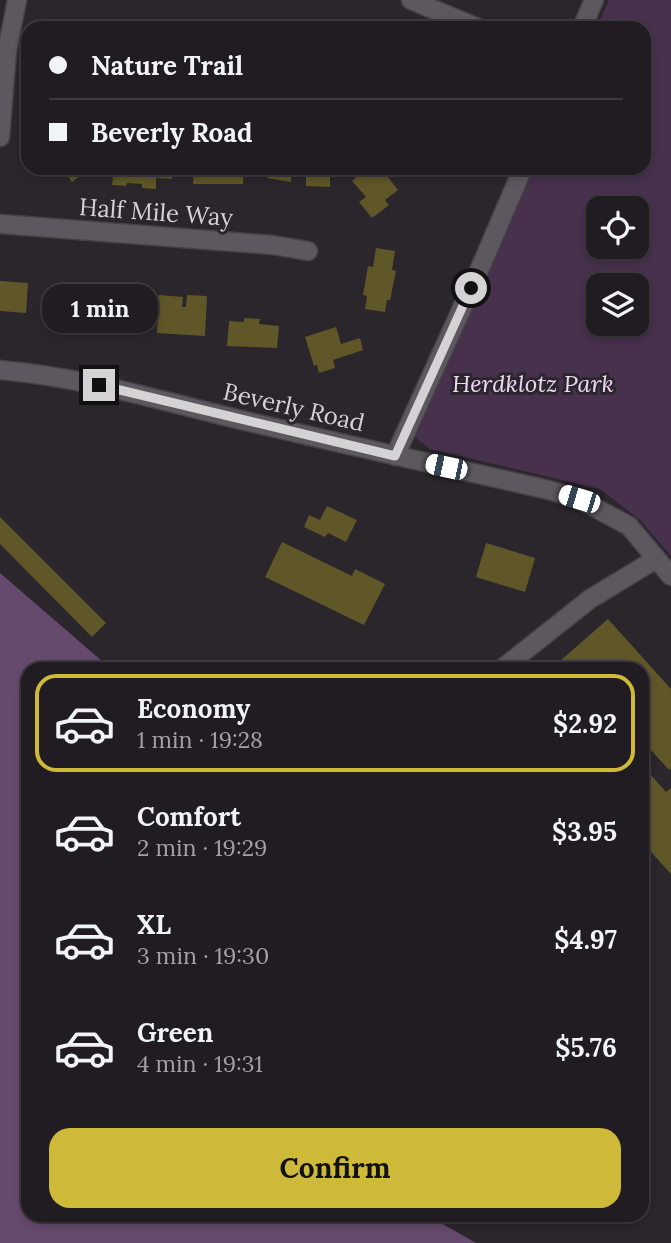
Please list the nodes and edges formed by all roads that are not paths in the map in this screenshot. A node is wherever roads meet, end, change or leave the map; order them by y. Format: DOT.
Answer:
graph roads {
  1 [pos="17,0"];
  2 [pos="411,0"];
  3 [pos="594,0"];
  4 [pos="461,21"];
  5 [pos="585,21"];
  6 [pos="0,137"];
  7 [pos="520,175"];
  8 [pos="0,224"];
  9 [pos="308,251"];
  10 [pos="0,370"];
  11 [pos="395,456"];
  12 [pos="656,559"];
  13 [pos="671,576"];
  14 [pos="511,662"];
  1 -- 6 [label="street"];
  2 -- 4 [label="street"];
  3 -- 5 [label="street"];
  7 -- 11 [label="street"];
  8 -- 9 [label="street, Half Mile Way"];
  10 -- 11 [label="street, Beverly Road"];
  11 -- 12 [label="street, Beverly Road"];
  12 -- 13 [label="street, Beverly Road"];
  12 -- 14 [label="street"];
}
